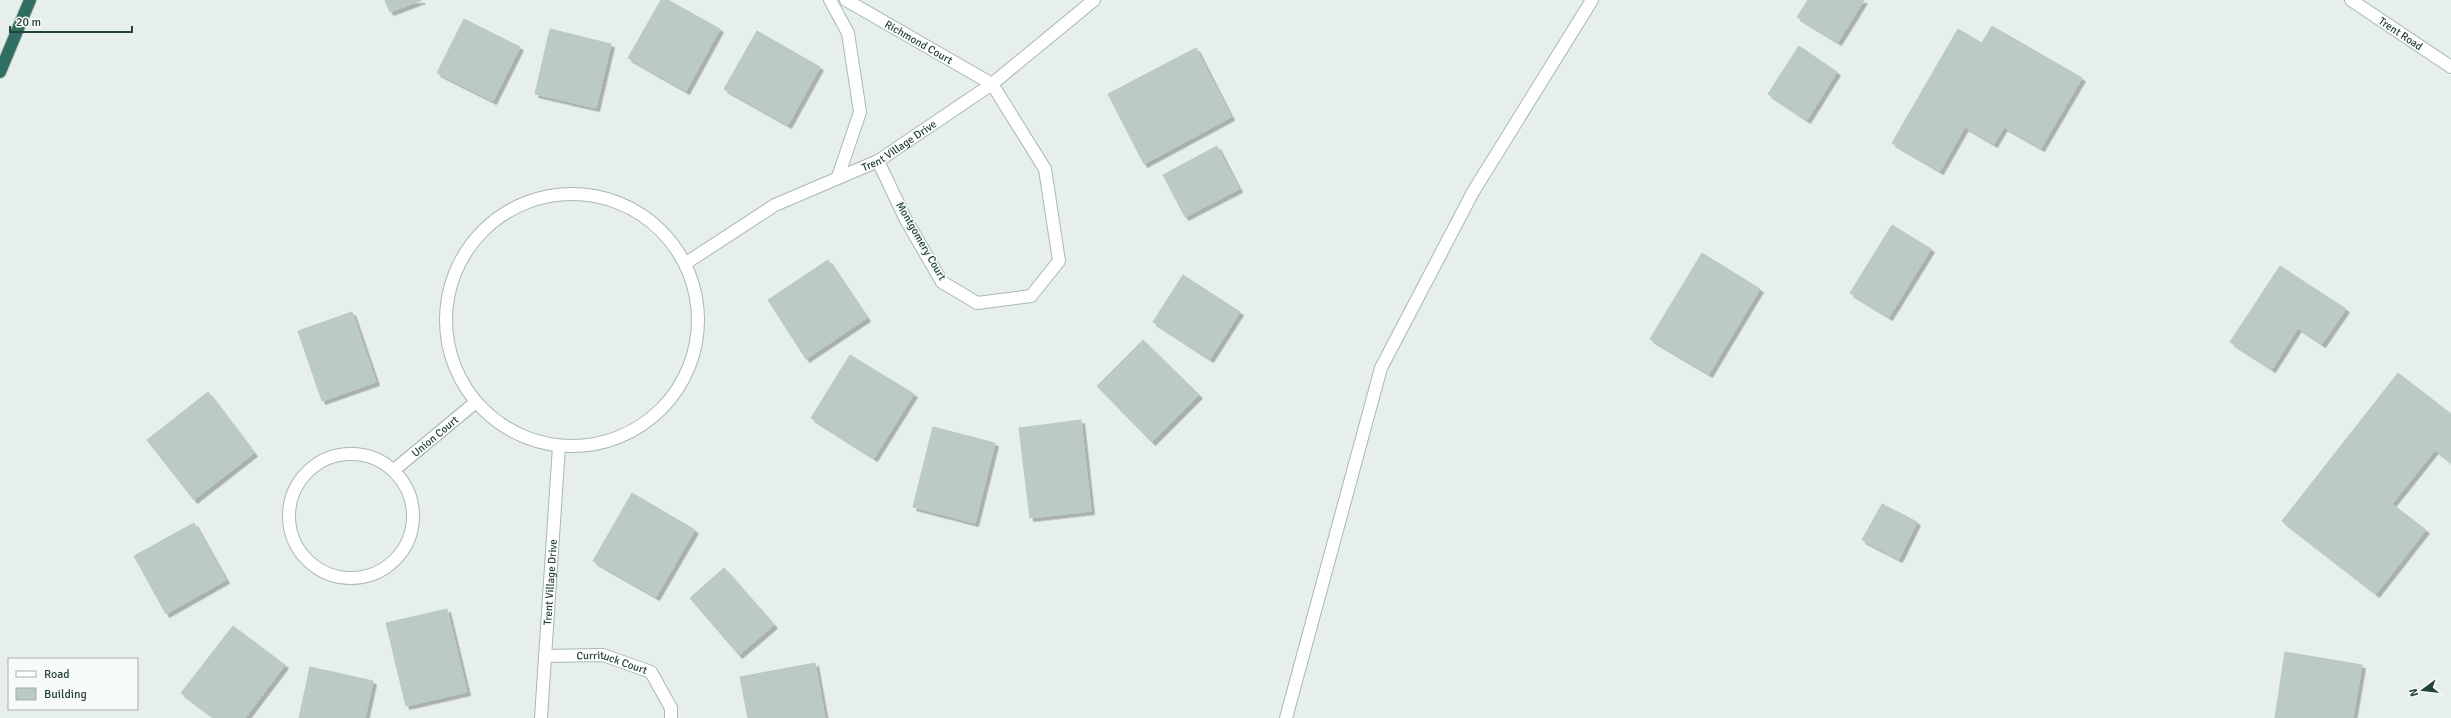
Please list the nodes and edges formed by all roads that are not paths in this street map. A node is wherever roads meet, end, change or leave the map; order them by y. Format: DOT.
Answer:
graph roads {
  1 [pos="30,0"];
  2 [pos="830,0"];
  3 [pos="846,0"];
  4 [pos="1094,0"];
  5 [pos="1592,0"];
  6 [pos="2351,0"];
  7 [pos="2451,67"];
  8 [pos="0,72"];
  9 [pos="992,84"];
  10 [pos="878,161"];
  11 [pos="838,178"];
  12 [pos="686,263"];
  13 [pos="476,402"];
  14 [pos="559,446"];
  15 [pos="394,470"];
  16 [pos="545,656"];
  17 [pos="541,718"];
  18 [pos="671,718"];
  19 [pos="1286,718"];
  1 -- 8 [label="highway"];
  2 -- 11 [label="street"];
  3 -- 9 [label="street, Richmond Court"];
  4 -- 9 [label="street, Trent Village Drive"];
  5 -- 19 [label="street"];
  6 -- 7 [label="street, Trent Road"];
  9 -- 10 [label="street, Trent Village Drive"];
  9 -- 10 [label="street, Montgomery Court"];
  10 -- 11 [label="street, Trent Village Drive"];
  11 -- 12 [label="street, Trent Village Drive"];
  12 -- 13 [label="street"];
  12 -- 14 [label="street"];
  13 -- 14 [label="street"];
  13 -- 15 [label="street, Union Court"];
  14 -- 16 [label="street, Trent Village Drive"];
  15 -- 15 [label="street"];
  16 -- 17 [label="street, Trent Village Drive"];
  16 -- 18 [label="street, Currituck Court"];
}
